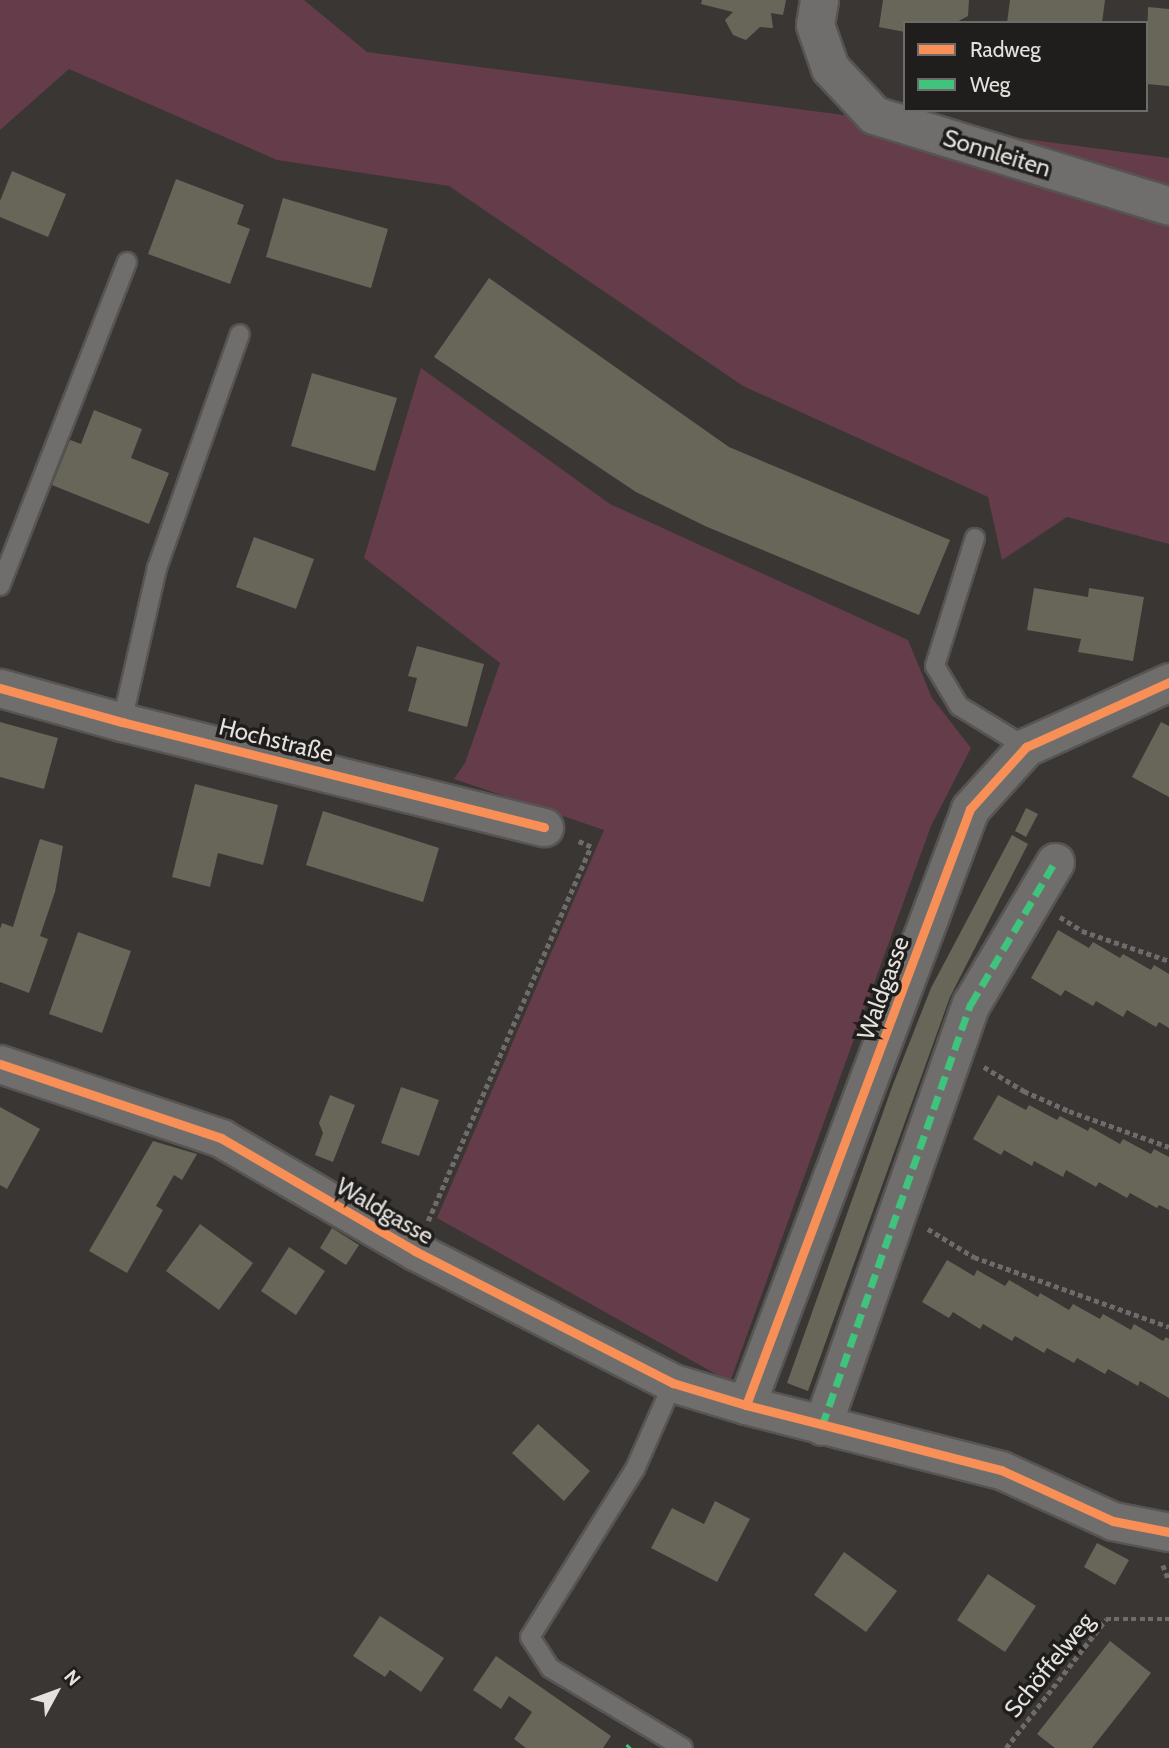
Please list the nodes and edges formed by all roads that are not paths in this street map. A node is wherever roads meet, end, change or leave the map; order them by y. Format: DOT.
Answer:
graph roads {
  1 [pos="819,0"];
  2 [pos="1169,206"];
  3 [pos="127,262"];
  4 [pos="240,334"];
  5 [pos="975,538"];
  6 [pos="0,586"];
  7 [pos="1169,682"];
  8 [pos="0,688"];
  9 [pos="122,722"];
  10 [pos="1026,747"];
  11 [pos="544,827"];
  12 [pos="1055,862"];
  13 [pos="0,1064"];
  14 [pos="673,1383"];
  15 [pos="746,1405"];
  16 [pos="822,1426"];
  17 [pos="1169,1532"];
  18 [pos="683,1748"];
  1 -- 2 [label="street, Sonnleiten"];
  3 -- 6 [label="lane"];
  4 -- 9 [label="lane"];
  5 -- 10 [label="lane"];
  7 -- 10 [label="street, Waldgasse"];
  8 -- 9 [label="street, Hochstraße"];
  9 -- 11 [label="street, Hochstraße"];
  10 -- 15 [label="street, Waldgasse"];
  12 -- 16 [label="street"];
  13 -- 14 [label="street, Waldgasse"];
  14 -- 15 [label="street, Waldgasse"];
  14 -- 18 [label="lane"];
  15 -- 16 [label="street, Waldgasse"];
  16 -- 17 [label="street, Waldgasse"];
}
